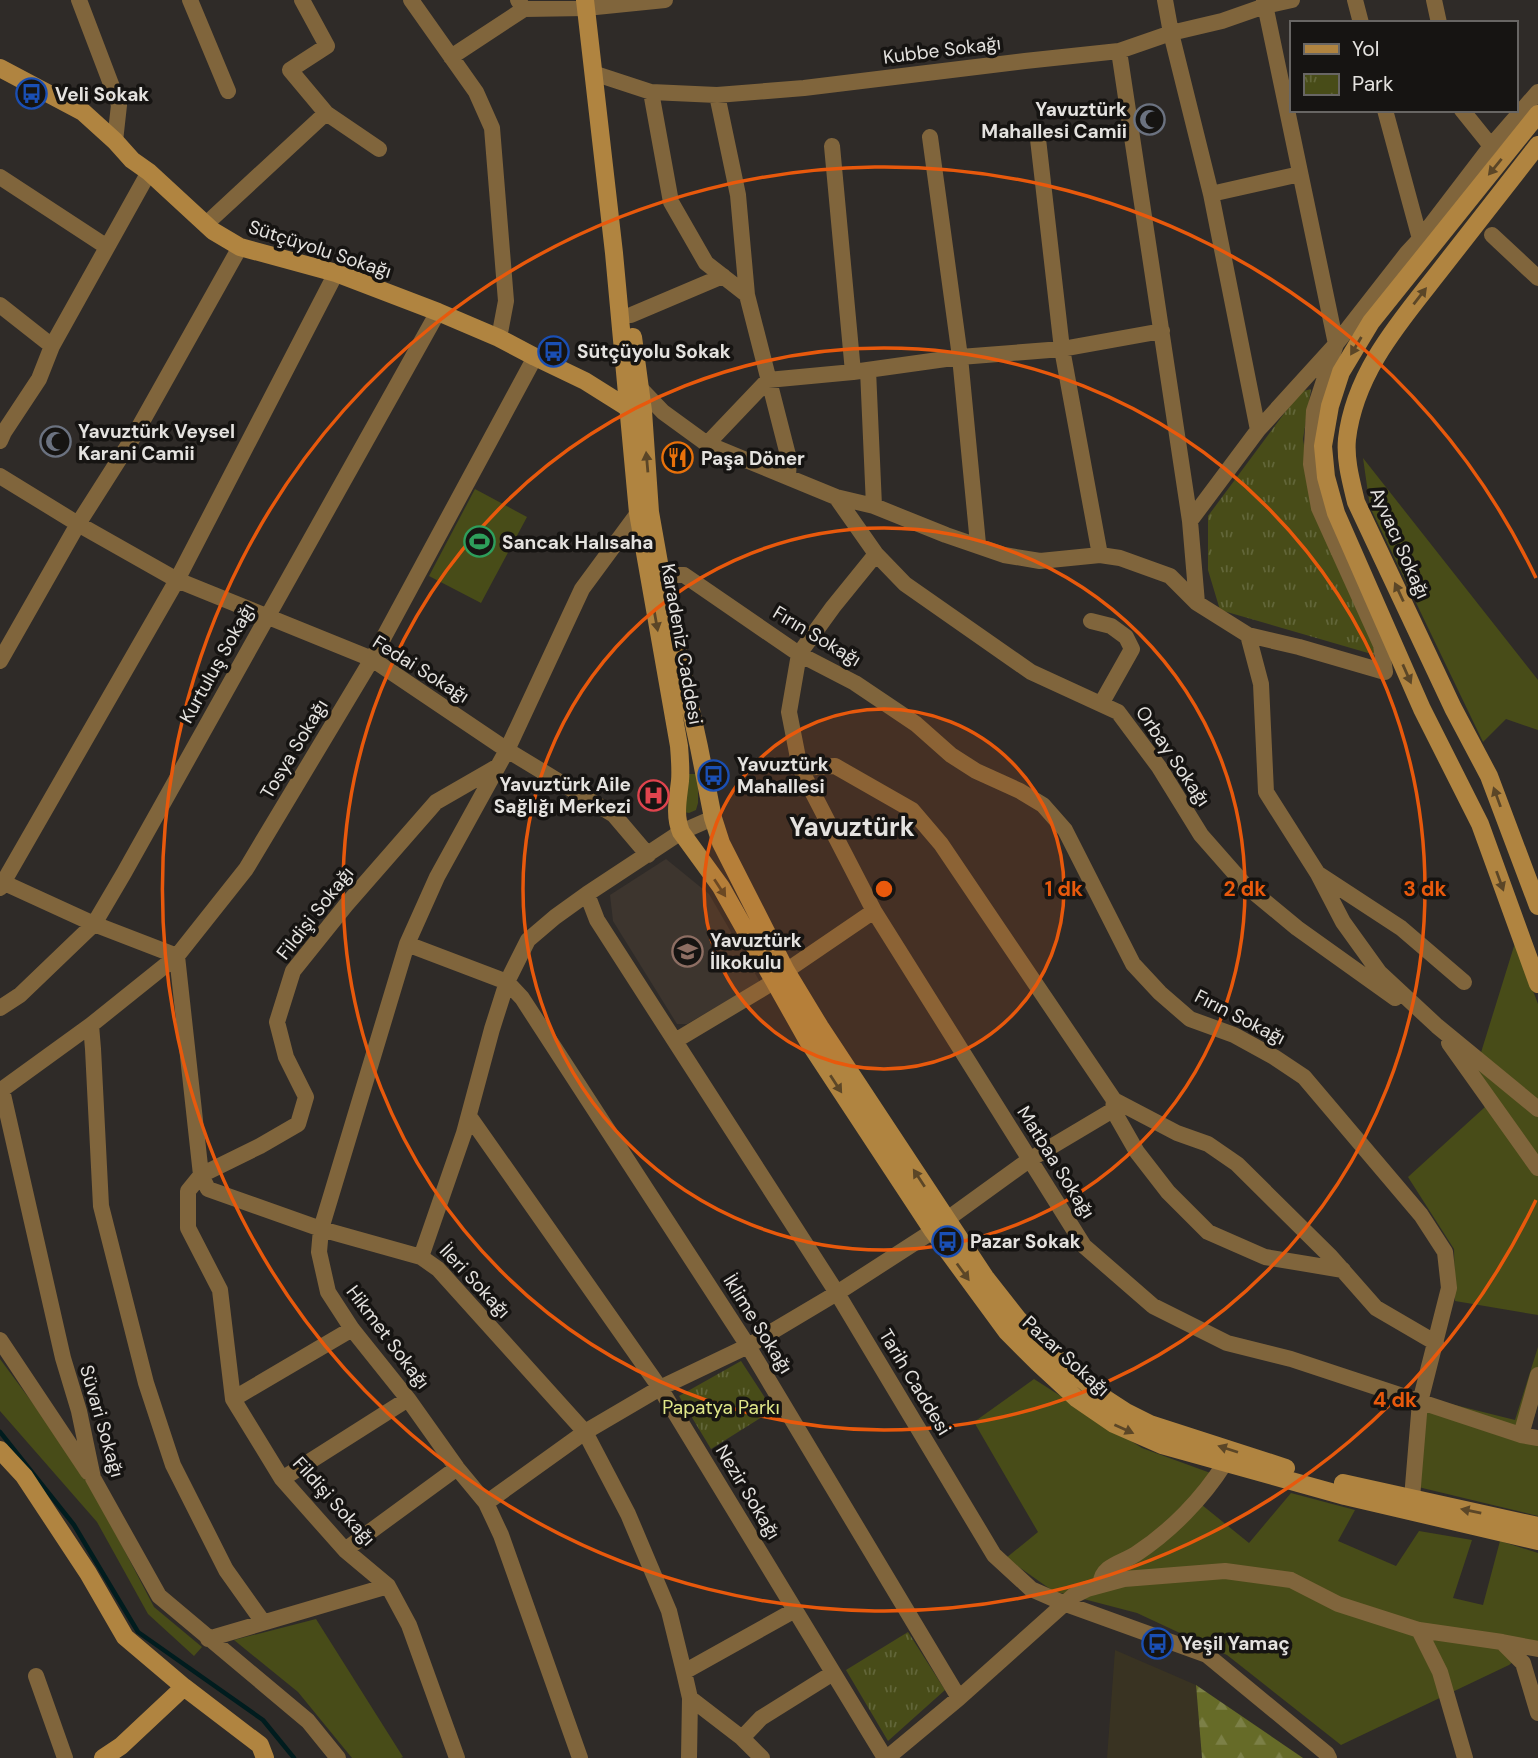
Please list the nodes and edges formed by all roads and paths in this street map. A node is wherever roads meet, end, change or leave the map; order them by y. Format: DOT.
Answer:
graph roads {
  1 [pos="79,0"];
  2 [pos="190,0"];
  3 [pos="302,0"];
  4 [pos="411,0"];
  5 [pos="665,0"];
  6 [pos="1165,0"];
  7 [pos="1292,0"];
  8 [pos="1355,0"];
  9 [pos="1434,0"];
  10 [pos="1265,3"];
  11 [pos="521,4"];
  12 [pos="586,4"];
  13 [pos="1360,21"];
  14 [pos="1439,21"];
  15 [pos="1171,33"];
  16 [pos="1119,51"];
  17 [pos="451,57"];
  18 [pos="0,68"];
  19 [pos="593,73"];
  20 [pos="228,91"];
  21 [pos="651,92"];
  22 [pos="1538,92"];
  23 [pos="717,94"];
  24 [pos="1386,112"];
  25 [pos="1464,112"];
  26 [pos="326,113"];
  27 [pos="1538,114"];
  28 [pos="930,137"];
  29 [pos="1038,139"];
  30 [pos="115,141"];
  31 [pos="1538,145"];
  32 [pos="832,146"];
  33 [pos="1491,146"];
  34 [pos="379,149"];
  35 [pos="149,172"];
  36 [pos="1300,174"];
  37 [pos="0,177"];
  38 [pos="1211,194"];
  39 [pos="206,224"];
  40 [pos="1492,235"];
  41 [pos="1420,239"];
  42 [pos="107,247"];
  43 [pos="240,247"];
  44 [pos="614,253"];
  45 [pos="336,273"];
  46 [pos="723,276"];
  47 [pos="1538,278"];
  48 [pos="747,295"];
  49 [pos="0,305"];
  50 [pos="438,312"];
  51 [pos="631,315"];
  52 [pos="1162,331"];
  53 [pos="499,338"];
  54 [pos="1336,344"];
  55 [pos="52,346"];
  56 [pos="1062,349"];
  57 [pos="535,357"];
  58 [pos="960,357"];
  59 [pos="860,371"];
  60 [pos="768,380"];
  61 [pos="585,381"];
  62 [pos="633,386"];
  63 [pos="636,409"];
  64 [pos="663,412"];
  65 [pos="1258,430"];
  66 [pos="1,434"];
  67 [pos="707,444"];
  68 [pos="0,476"];
  69 [pos="788,476"];
  70 [pos="836,497"];
  71 [pos="874,506"];
  72 [pos="644,512"];
  73 [pos="1190,521"];
  74 [pos="78,524"];
  75 [pos="978,544"];
  76 [pos="876,554"];
  77 [pos="1100,555"];
  78 [pos="655,575"];
  79 [pos="177,580"];
  80 [pos="1197,603"];
  81 [pos="267,617"];
  82 [pos="1091,621"];
  83 [pos="1248,635"];
  84 [pos="799,654"];
  85 [pos="372,659"];
  86 [pos="0,661"];
  87 [pos="1101,704"];
  88 [pos="507,750"];
  89 [pos="495,768"];
  90 [pos="800,768"];
  91 [pos="713,818"];
  92 [pos="681,832"];
  93 [pos="648,855"];
  94 [pos="1318,874"];
  95 [pos="1,884"];
  96 [pos="587,894"];
  97 [pos="1538,906"];
  98 [pos="874,911"];
  99 [pos="94,924"];
  100 [pos="407,944"];
  101 [pos="177,956"];
  102 [pos="780,976"];
  103 [pos="507,982"];
  104 [pos="1464,982"];
  105 [pos="1538,984"];
  106 [pos="0,1008"];
  107 [pos="91,1025"];
  108 [pos="1437,1026"];
  109 [pos="675,1041"];
  110 [pos="1,1091"];
  111 [pos="1113,1105"];
  112 [pos="1538,1109"];
  113 [pos="469,1116"];
  114 [pos="1029,1160"];
  115 [pos="1538,1168"];
  116 [pos="201,1175"];
  117 [pos="939,1226"];
  118 [pos="321,1229"];
  119 [pos="421,1257"];
  120 [pos="1343,1270"];
  121 [pos="837,1293"];
  122 [pos="352,1329"];
  123 [pos="0,1340"];
  124 [pos="1436,1343"];
  125 [pos="748,1346"];
  126 [pos="1538,1375"];
  127 [pos="660,1388"];
  128 [pos="233,1399"];
  129 [pos="408,1399"];
  130 [pos="1420,1402"];
  131 [pos="585,1432"];
  132 [pos="1521,1435"];
  133 [pos="1538,1438"];
  134 [pos="0,1450"];
  135 [pos="1225,1463"];
  136 [pos="457,1468"];
  137 [pos="93,1478"];
  138 [pos="282,1479"];
  139 [pos="1412,1498"];
  140 [pos="486,1503"];
  141 [pos="1538,1525"];
  142 [pos="1538,1541"];
  143 [pos="345,1550"];
  144 [pos="1101,1584"];
  145 [pos="388,1586"];
  146 [pos="1063,1603"];
  147 [pos="795,1609"];
  148 [pos="263,1622"];
  149 [pos="1419,1630"];
  150 [pos="208,1639"];
  151 [pos="1502,1642"];
  152 [pos="1538,1649"];
  153 [pos="684,1671"];
  154 [pos="833,1673"];
  155 [pos="36,1675"];
  156 [pos="184,1687"];
  157 [pos="690,1698"];
  158 [pos="959,1698"];
  159 [pos="1538,1713"];
  160 [pos="742,1738"];
  161 [pos="65,1758"];
  162 [pos="103,1758"];
  163 [pos="265,1758"];
  164 [pos="338,1758"];
  165 [pos="457,1758"];
  166 [pos="580,1758"];
  167 [pos="689,1758"];
  168 [pos="762,1758"];
  169 [pos="886,1758"];
  170 [pos="1329,1758"];
  171 [pos="1465,1758"];
  1 -- 30 [label="street"];
  2 -- 20 [label="street"];
  3 -- 26 [label="street"];
  4 -- 17 [label="street"];
  5 -- 12 [label="street"];
  6 -- 15 [label="street"];
  7 -- 10 [label="street, Kubbe Sokağı"];
  8 -- 13 [label="street"];
  9 -- 14 [label="street"];
  10 -- 15 [label="street, Kubbe Sokağı"];
  10 -- 36 [label="street"];
  11 -- 12 [label="street"];
  11 -- 17 [label="street"];
  12 -- 19 [label="main road, Karadeniz Caddesi"];
  15 -- 16 [label="street, Kubbe Sokağı"];
  15 -- 38 [label="street"];
  16 -- 23 [label="street, Kubbe Sokağı"];
  16 -- 52 [label="street"];
  17 -- 53 [label="street"];
  18 -- 30 [label="main road, Sütçüyolu Sokağı"];
  19 -- 21 [label="street, Kubbe Sokağı"];
  19 -- 44 [label="main road, Karadeniz Caddesi"];
  21 -- 23 [label="street, Kubbe Sokağı"];
  21 -- 46 [label="street"];
  22 -- 33 [label="street"];
  23 -- 48 [label="street"];
  24 -- 41 [label="street"];
  25 -- 33 [label="street"];
  26 -- 34 [label="street"];
  26 -- 39 [label="street"];
  27 -- 105 [label="main road, one-way"];
  28 -- 58 [label="street"];
  29 -- 56 [label="street"];
  30 -- 35 [label="main road, Sütçüyolu Sokağı"];
  97 -- 31 [label="main road, Ayvacı Sokağı, one-way"];
  32 -- 59 [label="street"];
  33 -- 41 [label="street"];
  35 -- 39 [label="main road, Sütçüyolu Sokağı"];
  35 -- 42 [label="street"];
  36 -- 38 [label="street"];
  36 -- 54 [label="street"];
  37 -- 42 [label="street"];
  38 -- 65 [label="street"];
  39 -- 43 [label="main road, Sütçüyolu Sokağı"];
  40 -- 47 [label="street"];
  41 -- 54 [label="street"];
  42 -- 55 [label="street"];
  43 -- 45 [label="main road, Sütçüyolu Sokağı"];
  43 -- 74 [label="street"];
  44 -- 51 [label="main road, Karadeniz Caddesi"];
  44 -- 62 [label="main road, Karadeniz Caddesi"];
  45 -- 50 [label="main road, Sütçüyolu Sokağı"];
  45 -- 79 [label="street"];
  46 -- 48 [label="street"];
  46 -- 51 [label="street"];
  48 -- 60 [label="street"];
  49 -- 55 [label="street"];
  50 -- 53 [label="main road, Sütçüyolu Sokağı"];
  50 -- 81 [label="street, Kurtuluş Sokağı"];
  51 -- 62 [label="main road, Karadeniz Caddesi"];
  52 -- 56 [label="street"];
  52 -- 73 [label="street"];
  53 -- 57 [label="main road, Sütçüyolu Sokağı"];
  54 -- 65 [label="street"];
  54 -- 83 [label="street"];
  55 -- 66 [label="street"];
  56 -- 58 [label="street"];
  56 -- 77 [label="street"];
  57 -- 61 [label="main road, Sütçüyolu Sokağı"];
  57 -- 85 [label="street, Tosya Sokağı"];
  58 -- 59 [label="street"];
  58 -- 75 [label="street"];
  59 -- 60 [label="street"];
  59 -- 71 [label="street"];
  60 -- 67 [label="street"];
  60 -- 69 [label="street"];
  61 -- 62 [label="main road"];
  61 -- 63 [label="main road"];
  62 -- 63 [label="main road, Karadeniz Caddesi"];
  62 -- 64 [label="street"];
  63 -- 64 [label="street"];
  63 -- 72 [label="main road, Karadeniz Caddesi"];
  64 -- 67 [label="street"];
  65 -- 73 [label="street"];
  67 -- 69 [label="street"];
  68 -- 74 [label="street, Fedai Sokağı"];
  69 -- 70 [label="street"];
  70 -- 71 [label="street"];
  70 -- 76 [label="street, Orbay Sokağı"];
  71 -- 75 [label="street"];
  72 -- 78 [label="main road, Karadeniz Caddesi"];
  72 -- 88 [label="street, Fildişi Sokağı"];
  73 -- 80 [label="street"];
  74 -- 79 [label="street, Fedai Sokağı"];
  74 -- 86 [label="street"];
  75 -- 77 [label="street"];
  76 -- 84 [label="street"];
  76 -- 87 [label="street, Orbay Sokağı"];
  77 -- 80 [label="street"];
  78 -- 84 [label="street, Fırın Sokağı"];
  78 -- 91 [label="main road, Karadeniz Caddesi"];
  78 -- 92 [label="main road, Karadeniz Caddesi, one-way"];
  79 -- 81 [label="street, Fedai Sokağı"];
  79 -- 95 [label="street"];
  80 -- 83 [label="street"];
  81 -- 85 [label="street, Fedai Sokağı"];
  81 -- 99 [label="street, Kurtuluş Sokağı"];
  82 -- 87 [label="street"];
  83 -- 94 [label="street"];
  84 -- 90 [label="street, Matbaa Sokağı"];
  84 -- 124 [label="street, Fırın Sokağı"];
  85 -- 88 [label="street, Fedai Sokağı"];
  85 -- 101 [label="street, Tosya Sokağı"];
  87 -- 108 [label="street, Orbay Sokağı"];
  88 -- 89 [label="street, Fildişi Sokağı"];
  88 -- 93 [label="street, Fedai Sokağı"];
  89 -- 100 [label="street, Hikmet Sokağı"];
  89 -- 116 [label="street, Fildişi Sokağı"];
  90 -- 98 [label="street, Matbaa Sokağı"];
  90 -- 111 [label="street"];
  91 -- 92 [label="street, İleri Sokağı"];
  91 -- 102 [label="main road, Pazar Sokağı"];
  92 -- 93 [label="street, İleri Sokağı"];
  92 -- 102 [label="main road, Pazar Sokağı, one-way"];
  93 -- 96 [label="street, İleri Sokağı"];
  94 -- 104 [label="street"];
  94 -- 108 [label="street"];
  95 -- 99 [label="street"];
  96 -- 103 [label="street, İleri Sokağı"];
  96 -- 109 [label="street, Tarih Caddesi"];
  98 -- 102 [label="street"];
  98 -- 114 [label="street, Matbaa Sokağı"];
  99 -- 101 [label="street"];
  99 -- 106 [label="street, Kurtuluş Sokağı"];
  100 -- 103 [label="street"];
  100 -- 118 [label="street, Hikmet Sokağı"];
  101 -- 107 [label="street, Tosya Sokağı"];
  101 -- 116 [label="street"];
  102 -- 109 [label="street"];
  102 -- 117 [label="main road, Pazar Sokağı"];
  103 -- 113 [label="street, İleri Sokağı"];
  103 -- 125 [label="street, İklime Sokağı"];
  107 -- 110 [label="street, Tosya Sokağı"];
  107 -- 148 [label="street"];
  108 -- 112 [label="street"];
  108 -- 115 [label="street"];
  109 -- 121 [label="street, Tarih Caddesi"];
  110 -- 137 [label="street, Süvari Sokağı"];
  111 -- 114 [label="street"];
  111 -- 120 [label="street"];
  111 -- 120 [label="street"];
  113 -- 119 [label="street, İleri Sokağı"];
  113 -- 127 [label="street, Nezir Sokağı"];
  114 -- 117 [label="street"];
  114 -- 130 [label="street, Matbaa Sokağı"];
  116 -- 118 [label="street"];
  116 -- 128 [label="street, Fildişi Sokağı"];
  117 -- 121 [label="street"];
  117 -- 135 [label="main road, Pazar Sokağı, one-way"];
  139 -- 117 [label="main road, Pazar Sokağı, one-way"];
  118 -- 119 [label="street"];
  118 -- 122 [label="street, Hikmet Sokağı"];
  119 -- 131 [label="street, İleri Sokağı"];
  120 -- 124 [label="street"];
  121 -- 125 [label="street"];
  121 -- 146 [label="street, Tarih Caddesi"];
  122 -- 128 [label="street"];
  122 -- 129 [label="street, Hikmet Sokağı"];
  123 -- 137 [label="street"];
  124 -- 130 [label="street, Fırın Sokağı"];
  125 -- 127 [label="street"];
  125 -- 158 [label="street, İklime Sokağı"];
  126 -- 132 [label="street"];
  127 -- 131 [label="street"];
  127 -- 147 [label="street, Nezir Sokağı"];
  128 -- 138 [label="street, Fildişi Sokağı"];
  129 -- 136 [label="street, Hikmet Sokağı"];
  129 -- 138 [label="street"];
  130 -- 132 [label="street, Matbaa Sokağı"];
  130 -- 139 [label="street, Fırın Sokağı"];
  131 -- 140 [label="street"];
  131 -- 153 [label="street, İleri Sokağı"];
  132 -- 133 [label="street, Matbaa Sokağı"];
  134 -- 156 [label="main road"];
  135 -- 142 [label="main road, Pazar Sokağı"];
  135 -- 144 [label="street"];
  136 -- 140 [label="street, Hikmet Sokağı"];
  136 -- 143 [label="street"];
  137 -- 150 [label="street, Süvari Sokağı"];
  138 -- 143 [label="street, Fildişi Sokağı"];
  141 -- 139 [label="main road, Pazar Sokağı, one-way"];
  140 -- 166 [label="street, Hikmet Sokağı"];
  143 -- 145 [label="street, Fildişi Sokağı"];
  144 -- 146 [label="street"];
  144 -- 149 [label="street"];
  145 -- 148 [label="street"];
  145 -- 165 [label="street, Fildişi Sokağı"];
  146 -- 158 [label="street"];
  146 -- 170 [label="street, Tarih Caddesi"];
  147 -- 153 [label="street"];
  147 -- 154 [label="street, Nezir Sokağı"];
  148 -- 150 [label="street"];
  149 -- 151 [label="street"];
  149 -- 171 [label="street"];
  150 -- 164 [label="street, Süvari Sokağı"];
  151 -- 152 [label="street"];
  151 -- 159 [label="street"];
  153 -- 157 [label="street, İleri Sokağı"];
  154 -- 160 [label="street"];
  154 -- 169 [label="street, Nezir Sokağı"];
  155 -- 161 [label="street"];
  156 -- 162 [label="main road"];
  156 -- 163 [label="main road"];
  157 -- 160 [label="street"];
  157 -- 167 [label="street, İleri Sokağı"];
  158 -- 169 [label="street"];
  160 -- 168 [label="street"];
}
